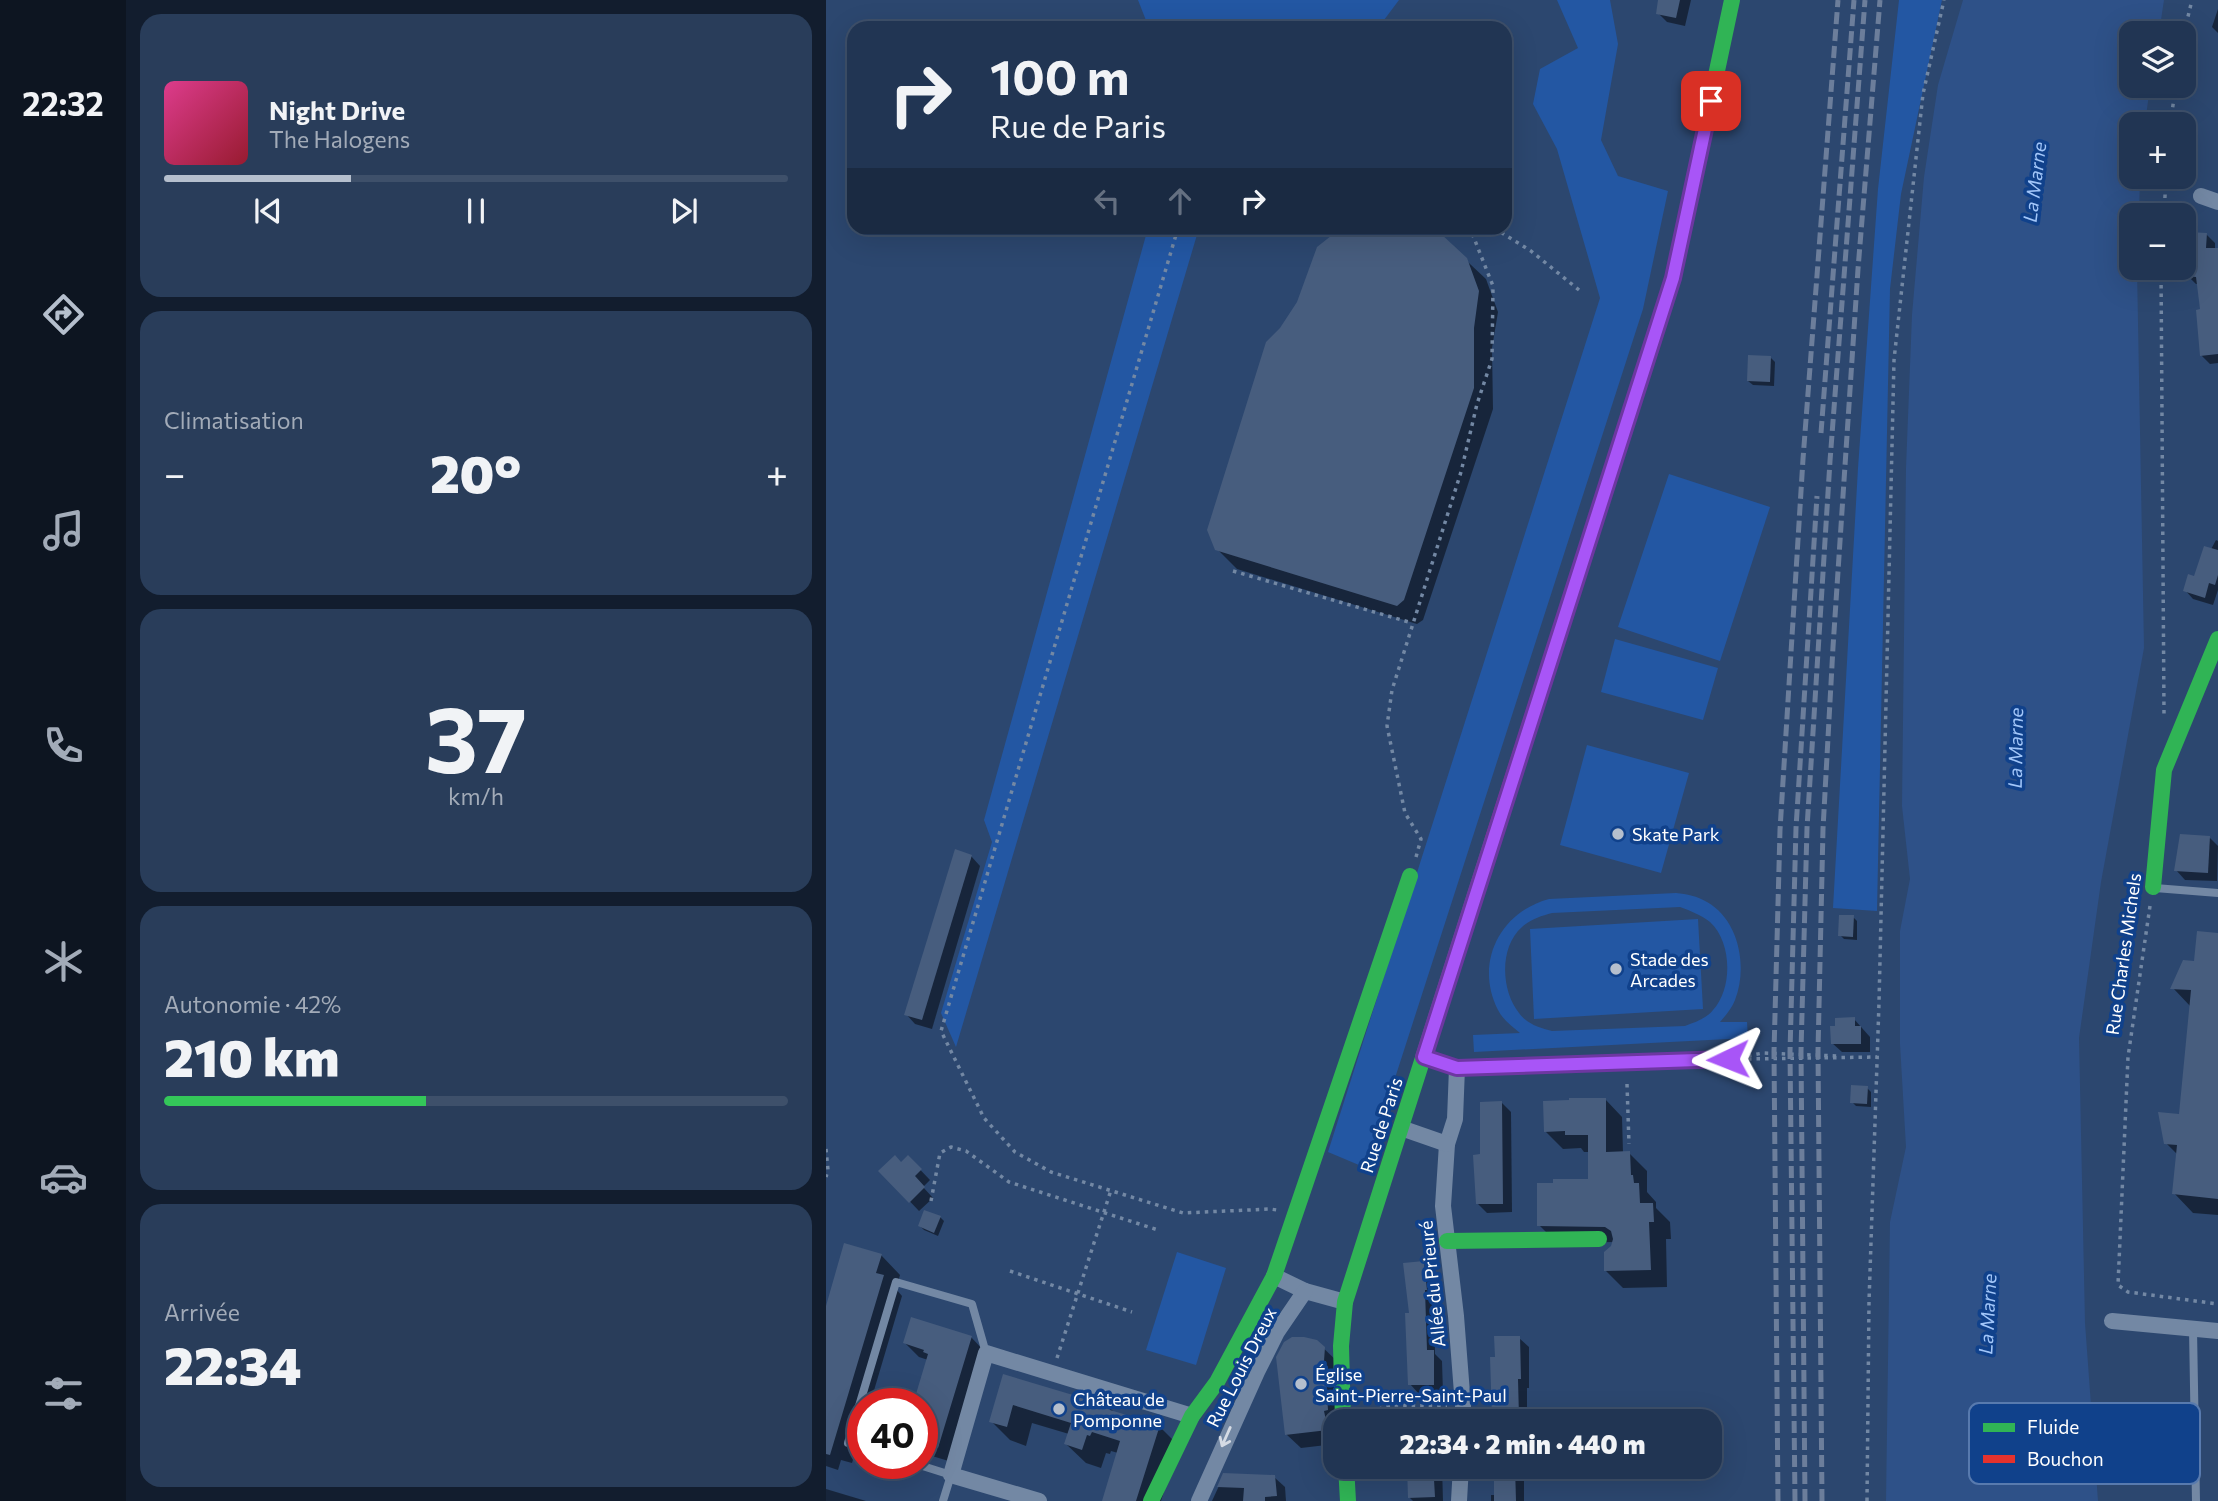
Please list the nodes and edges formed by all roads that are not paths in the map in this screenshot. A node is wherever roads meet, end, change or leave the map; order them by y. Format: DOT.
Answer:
graph roads {
  1 [pos="1732,0"];
  2 [pos="2201,196"];
  3 [pos="2218,202"];
  4 [pos="2218,639"];
  5 [pos="1410,876"];
  6 [pos="2153,887"];
  7 [pos="2218,893"];
  8 [pos="1424,1057"];
  9 [pos="1728,1059"];
  10 [pos="1457,1068"];
  11 [pos="1401,1128"];
  12 [pos="1447,1144"];
  13 [pos="1598,1239"];
  14 [pos="1447,1241"];
  15 [pos="1274,1276"];
  16 [pos="1306,1291"];
  17 [pos="1345,1302"];
  18 [pos="2112,1321"];
  19 [pos="2193,1329"];
  20 [pos="2218,1331"];
  21 [pos="986,1353"];
  22 [pos="864,1388"];
  23 [pos="2194,1403"];
  24 [pos="1343,1409"];
  25 [pos="1463,1409"];
  26 [pos="1192,1416"];
  27 [pos="938,1471"];
  28 [pos="951,1475"];
  29 [pos="1347,1479"];
  30 [pos="1460,1479"];
  31 [pos="943,1501"];
  32 [pos="1039,1501"];
  33 [pos="1151,1501"];
  34 [pos="1199,1501"];
  35 [pos="1348,1501"];
  36 [pos="1459,1501"];
  1 -- 8 [label="main road, Rue de Paris"];
  2 -- 3 [label="street"];
  4 -- 6 [label="main road, Rue Charles Michels"];
  5 -- 15 [label="main road"];
  6 -- 7 [label="lane"];
  8 -- 10 [label="street"];
  8 -- 11 [label="main road, Rue de Paris"];
  9 -- 10 [label="main road"];
  10 -- 12 [label="street, Allée du Prieuré"];
  11 -- 12 [label="street"];
  11 -- 17 [label="main road, Rue de Paris"];
  12 -- 14 [label="street, Allée du Prieuré"];
  13 -- 14 [label="main road"];
  14 -- 25 [label="street, Allée du Prieuré"];
  15 -- 16 [label="street"];
  15 -- 26 [label="main road"];
  16 -- 17 [label="street"];
  16 -- 34 [label="street, Rue Louis Dreux, one-way"];
  17 -- 24 [label="main road, Rue de Paris"];
  18 -- 19 [label="street"];
  19 -- 20 [label="street"];
  19 -- 23 [label="lane"];
  21 -- 22 [label="lane"];
  21 -- 26 [label="street"];
  21 -- 28 [label="street"];
  26 -- 33 [label="main road"];
  27 -- 28 [label="lane"];
  28 -- 31 [label="lane"];
  28 -- 32 [label="street"];
  29 -- 35 [label="main road"];
  30 -- 36 [label="street"];
}
